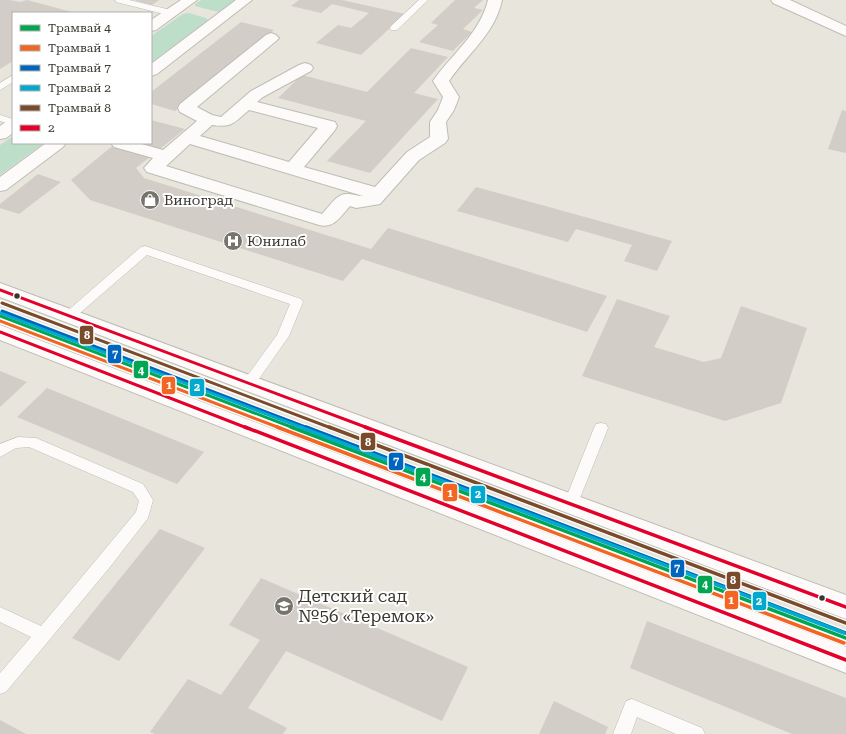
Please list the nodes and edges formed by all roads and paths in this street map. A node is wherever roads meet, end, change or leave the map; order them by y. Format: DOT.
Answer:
graph roads {
  1 [pos="119,0"];
  2 [pos="245,0"];
  3 [pos="424,0"];
  4 [pos="495,0"];
  5 [pos="778,0"];
  6 [pos="188,8"];
  7 [pos="222,17"];
  8 [pos="152,27"];
  9 [pos="394,28"];
  10 [pos="846,32"];
  11 [pos="271,38"];
  12 [pos="305,68"];
  13 [pos="152,70"];
  14 [pos="12,79"];
  15 [pos="0,87"];
  16 [pos="245,104"];
  17 [pos="0,118"];
  18 [pos="208,120"];
  19 [pos="12,123"];
  20 [pos="12,124"];
  21 [pos="0,134"];
  22 [pos="187,138"];
  23 [pos="56,144"];
  24 [pos="123,144"];
  25 [pos="167,157"];
  26 [pos="293,169"];
  27 [pos="0,186"];
  28 [pos="350,193"];
  29 [pos="0,290"];
  30 [pos="69,316"];
  31 [pos="0,332"];
  32 [pos="249,383"];
  33 [pos="601,428"];
  34 [pos="0,452"];
  35 [pos="571,503"];
  36 [pos="846,607"];
  37 [pos="0,614"];
  38 [pos="43,635"];
  39 [pos="846,660"];
  40 [pos="0,686"];
  41 [pos="622,734"];
  42 [pos="695,734"];
  1 -- 6 [label="lane"];
  2 -- 7 [label="street"];
  3 -- 9 [label="lane"];
  4 -- 28 [label="street"];
  5 -- 10 [label="street"];
  6 -- 7 [label="street"];
  6 -- 8 [label="street"];
  7 -- 13 [label="street"];
  11 -- 18 [label="street"];
  12 -- 16 [label="street"];
  14 -- 15 [label="lane"];
  16 -- 18 [label="street"];
  16 -- 26 [label="street"];
  17 -- 19 [label="lane"];
  18 -- 22 [label="street"];
  20 -- 21 [label="street"];
  22 -- 25 [label="street"];
  22 -- 26 [label="street"];
  23 -- 27 [label="street"];
  24 -- 25 [label="street"];
  25 -- 28 [label="street"];
  26 -- 28 [label="street"];
  29 -- 30 [label="street"];
  30 -- 32 [label="street"];
  30 -- 32 [label="lane"];
  31 -- 39 [label="street"];
  32 -- 35 [label="street"];
  33 -- 35 [label="lane"];
  34 -- 38 [label="lane"];
  35 -- 36 [label="street"];
  37 -- 38 [label="lane"];
  38 -- 40 [label="lane"];
  41 -- 42 [label="lane"];
}
